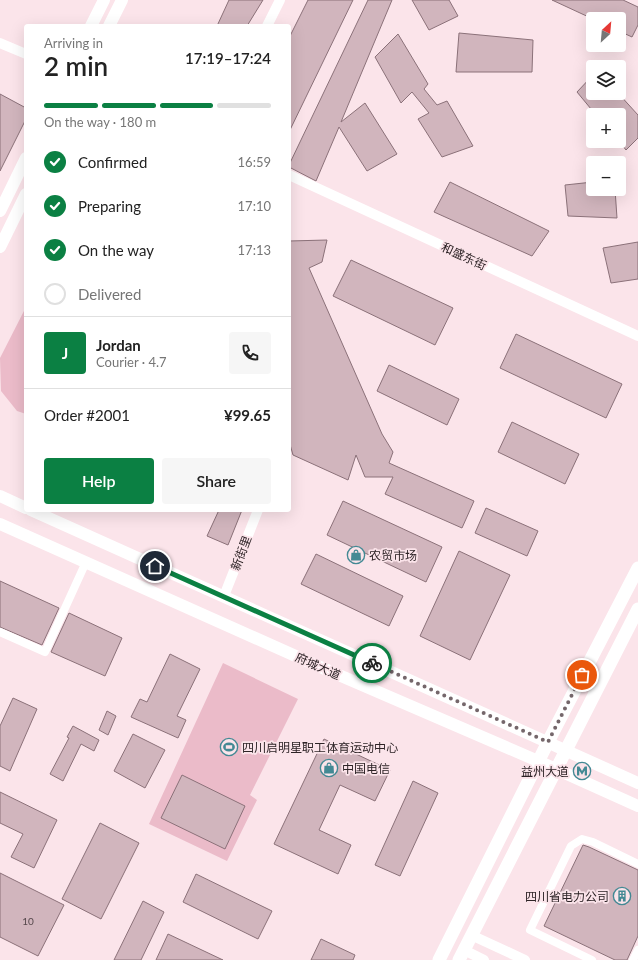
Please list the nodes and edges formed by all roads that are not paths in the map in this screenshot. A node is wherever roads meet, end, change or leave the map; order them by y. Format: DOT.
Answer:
graph roads {
  1 [pos="104,0"];
  2 [pos="122,0"];
  3 [pos="280,0"];
  4 [pos="92,24"];
  5 [pos="110,24"];
  6 [pos="268,24"];
  7 [pos="0,42"];
  8 [pos="24,53"];
  9 [pos="24,162"];
  10 [pos="291,176"];
  11 [pos="24,198"];
  12 [pos="0,211"];
  13 [pos="0,247"];
  14 [pos="638,336"];
  15 [pos="0,496"];
  16 [pos="24,507"];
  17 [pos="35,512"];
  18 [pos="257,512"];
  19 [pos="0,524"];
  20 [pos="86,562"];
  21 [pos="638,568"];
  22 [pos="224,596"];
  23 [pos="638,609"];
  24 [pos="0,632"];
  25 [pos="548,742"];
  26 [pos="566,750"];
  27 [pos="538,762"];
  28 [pos="557,770"];
  29 [pos="638,783"];
  30 [pos="638,806"];
  31 [pos="638,864"];
  32 [pos="472,935"];
  33 [pos="638,950"];
  34 [pos="461,955"];
  35 [pos="439,960"];
  36 [pos="484,960"];
  37 [pos="525,960"];
  38 [pos="592,960"];
  39 [pos="633,960"];
  1 -- 4 [label="main road"];
  2 -- 5 [label="main road"];
  3 -- 6 [label="street"];
  7 -- 8 [label="street"];
  9 -- 12 [label="main road"];
  10 -- 14 [label="street, 和盛东街"];
  11 -- 13 [label="main road"];
  15 -- 16 [label="main road"];
  17 -- 22 [label="main road, 府城大道"];
  18 -- 22 [label="street, 新街里"];
  19 -- 20 [label="main road, 府城大道"];
  20 -- 24 [label="street"];
  20 -- 27 [label="main road, 府城大道"];
  21 -- 25 [label="main road"];
  22 -- 25 [label="main road, 府城大道"];
  23 -- 26 [label="main road"];
  25 -- 26 [label="main road, 府城大道"];
  25 -- 27 [label="main road"];
  26 -- 28 [label="main road"];
  26 -- 29 [label="main road, 府城大道"];
  27 -- 28 [label="main road, 府城大道"];
  27 -- 35 [label="main road"];
  28 -- 30 [label="main road, 府城大道"];
  28 -- 32 [label="main road"];
  31 -- 38 [label="street"];
  32 -- 34 [label="main road"];
  32 -- 37 [label="street"];
  33 -- 39 [label="street"];
  34 -- 36 [label="street"];
}
